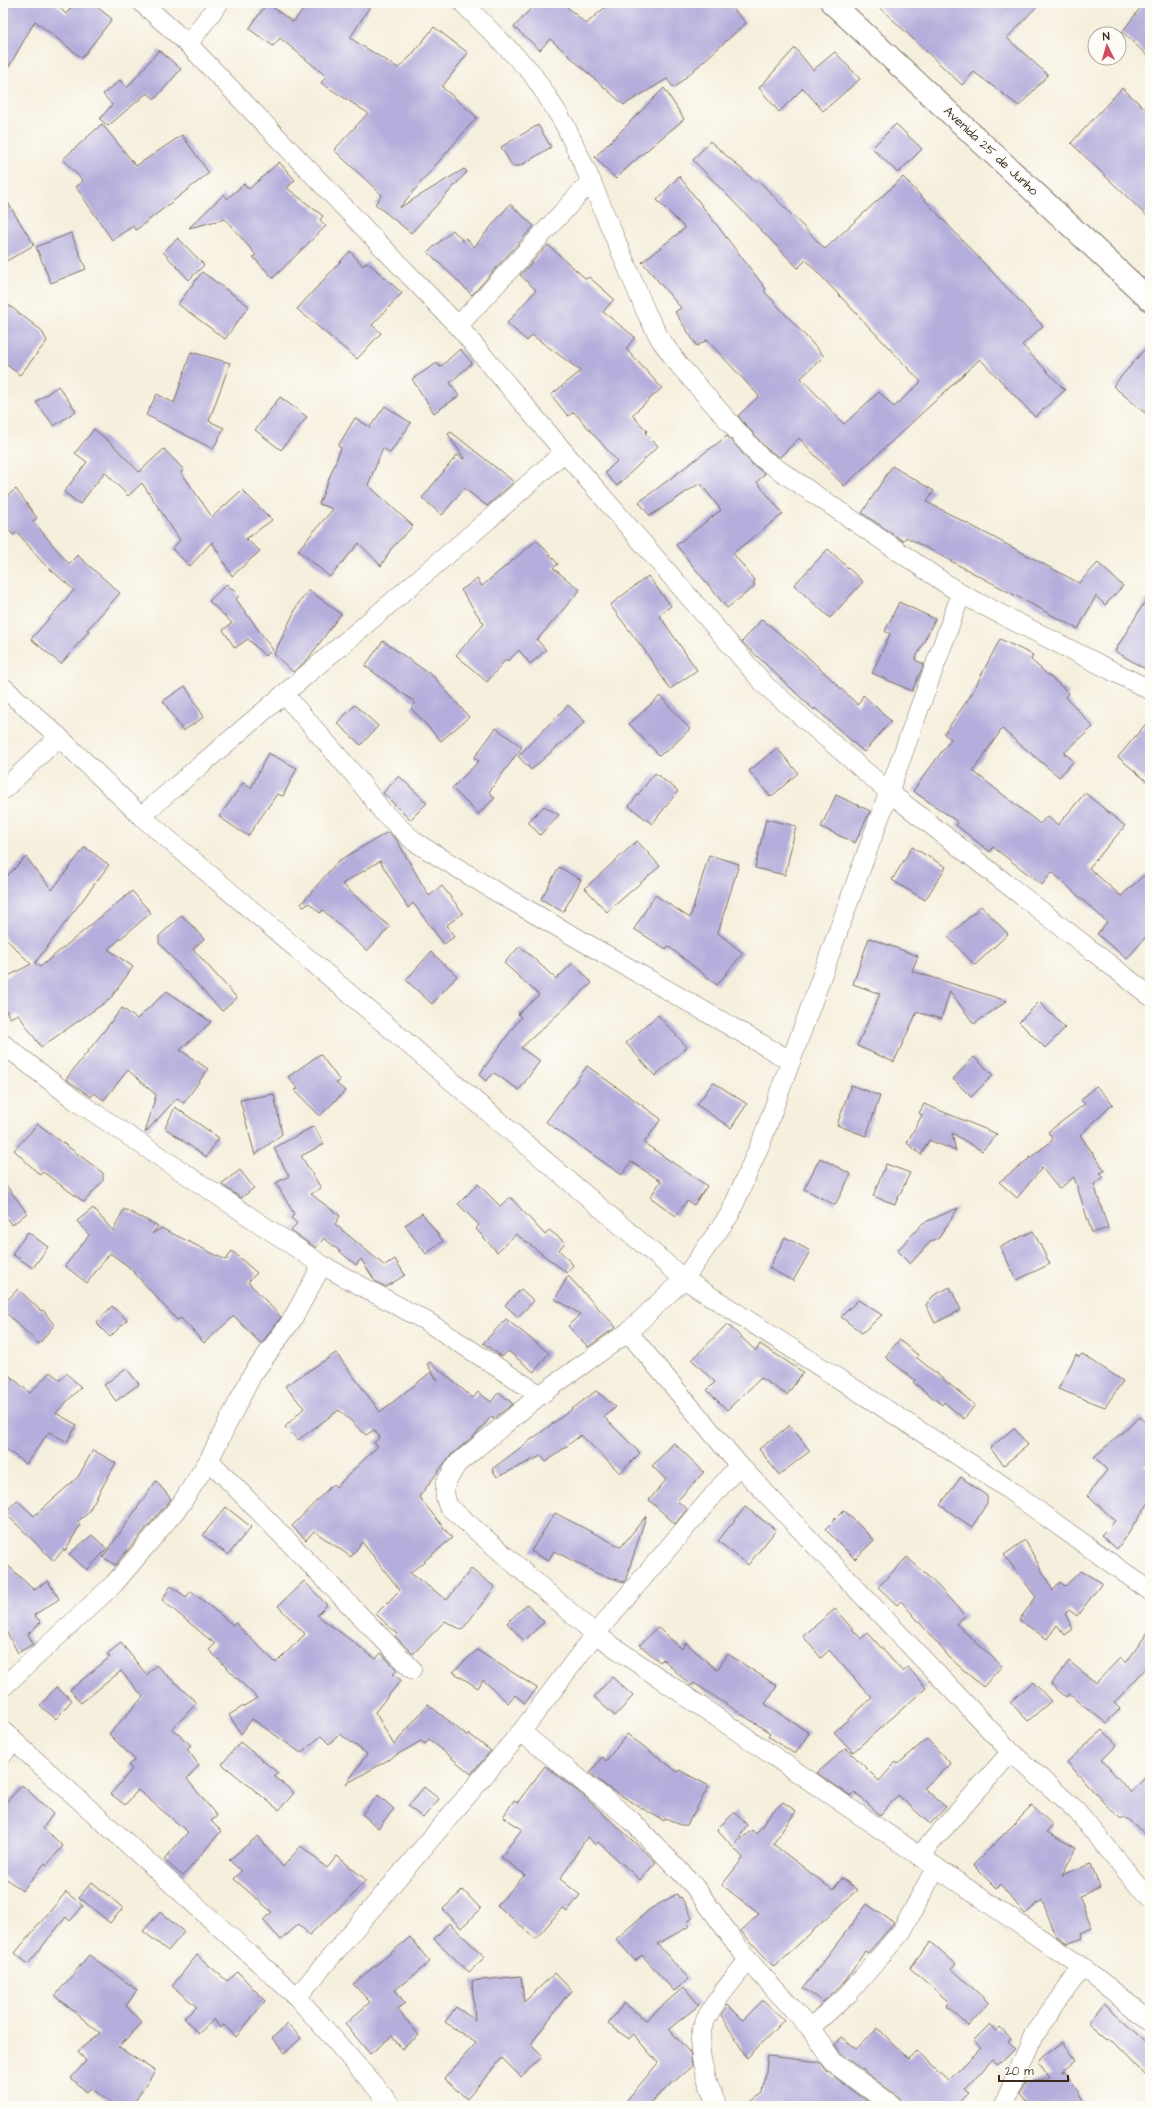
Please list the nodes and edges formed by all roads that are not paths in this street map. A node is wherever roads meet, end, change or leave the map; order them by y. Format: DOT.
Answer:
graph roads {
  1 [pos="142,3"];
  2 [pos="219,3"];
  3 [pos="463,3"];
  4 [pos="832,3"];
  5 [pos="188,44"];
  6 [pos="591,181"];
  7 [pos="1150,300"];
  8 [pos="458,326"];
  9 [pos="564,452"];
  10 [pos="961,594"];
  11 [pos="3,687"];
  12 [pos="1150,690"];
  13 [pos="284,694"];
  14 [pos="60,737"];
  15 [pos="3,790"];
  16 [pos="889,792"];
  17 [pos="141,816"];
  18 [pos="1150,996"];
  19 [pos="3,1044"];
  20 [pos="791,1061"];
  21 [pos="322,1265"];
  22 [pos="684,1279"];
  23 [pos="628,1332"];
  24 [pos="540,1395"];
  25 [pos="209,1460"];
  26 [pos="739,1466"];
  27 [pos="1150,1591"];
  28 [pos="595,1634"];
  29 [pos="412,1669"];
  30 [pos="3,1687"];
  31 [pos="521,1732"];
  32 [pos="7,1742"];
  33 [pos="1011,1752"];
  34 [pos="919,1856"];
  35 [pos="936,1867"];
  36 [pos="1150,1900"];
  37 [pos="748,1960"];
  38 [pos="1082,1967"];
  39 [pos="297,1997"];
  40 [pos="1150,2020"];
  41 [pos="810,2028"];
  42 [pos="392,2106"];
  43 [pos="717,2106"];
  44 [pos="893,2106"];
  45 [pos="1003,2106"];
  1 -- 5 [label="street"];
  2 -- 5 [label="street"];
  3 -- 6 [label="street"];
  4 -- 7 [label="street, Avenida 25 de Junho"];
  5 -- 8 [label="street"];
  6 -- 8 [label="street"];
  6 -- 10 [label="street"];
  8 -- 9 [label="street"];
  9 -- 13 [label="street"];
  9 -- 16 [label="street"];
  10 -- 12 [label="street"];
  10 -- 16 [label="street"];
  11 -- 14 [label="street"];
  13 -- 17 [label="street"];
  13 -- 20 [label="street"];
  14 -- 15 [label="street"];
  14 -- 17 [label="street"];
  16 -- 18 [label="street"];
  16 -- 20 [label="street"];
  17 -- 22 [label="street"];
  19 -- 21 [label="street"];
  20 -- 22 [label="street"];
  21 -- 24 [label="street"];
  21 -- 25 [label="street"];
  22 -- 23 [label="street"];
  22 -- 27 [label="street"];
  23 -- 24 [label="street"];
  23 -- 26 [label="street"];
  24 -- 28 [label="street"];
  25 -- 29 [label="street"];
  25 -- 30 [label="street"];
  26 -- 28 [label="street"];
  26 -- 33 [label="street"];
  28 -- 31 [label="street"];
  28 -- 34 [label="street"];
  31 -- 37 [label="street"];
  31 -- 39 [label="street"];
  32 -- 39 [label="street"];
  33 -- 34 [label="street"];
  33 -- 36 [label="street"];
  34 -- 35 [label="street"];
  35 -- 38 [label="street"];
  35 -- 41 [label="street"];
  37 -- 41 [label="street"];
  37 -- 43 [label="street"];
  38 -- 40 [label="street"];
  38 -- 45 [label="street"];
  39 -- 42 [label="street"];
  41 -- 44 [label="street"];
}
